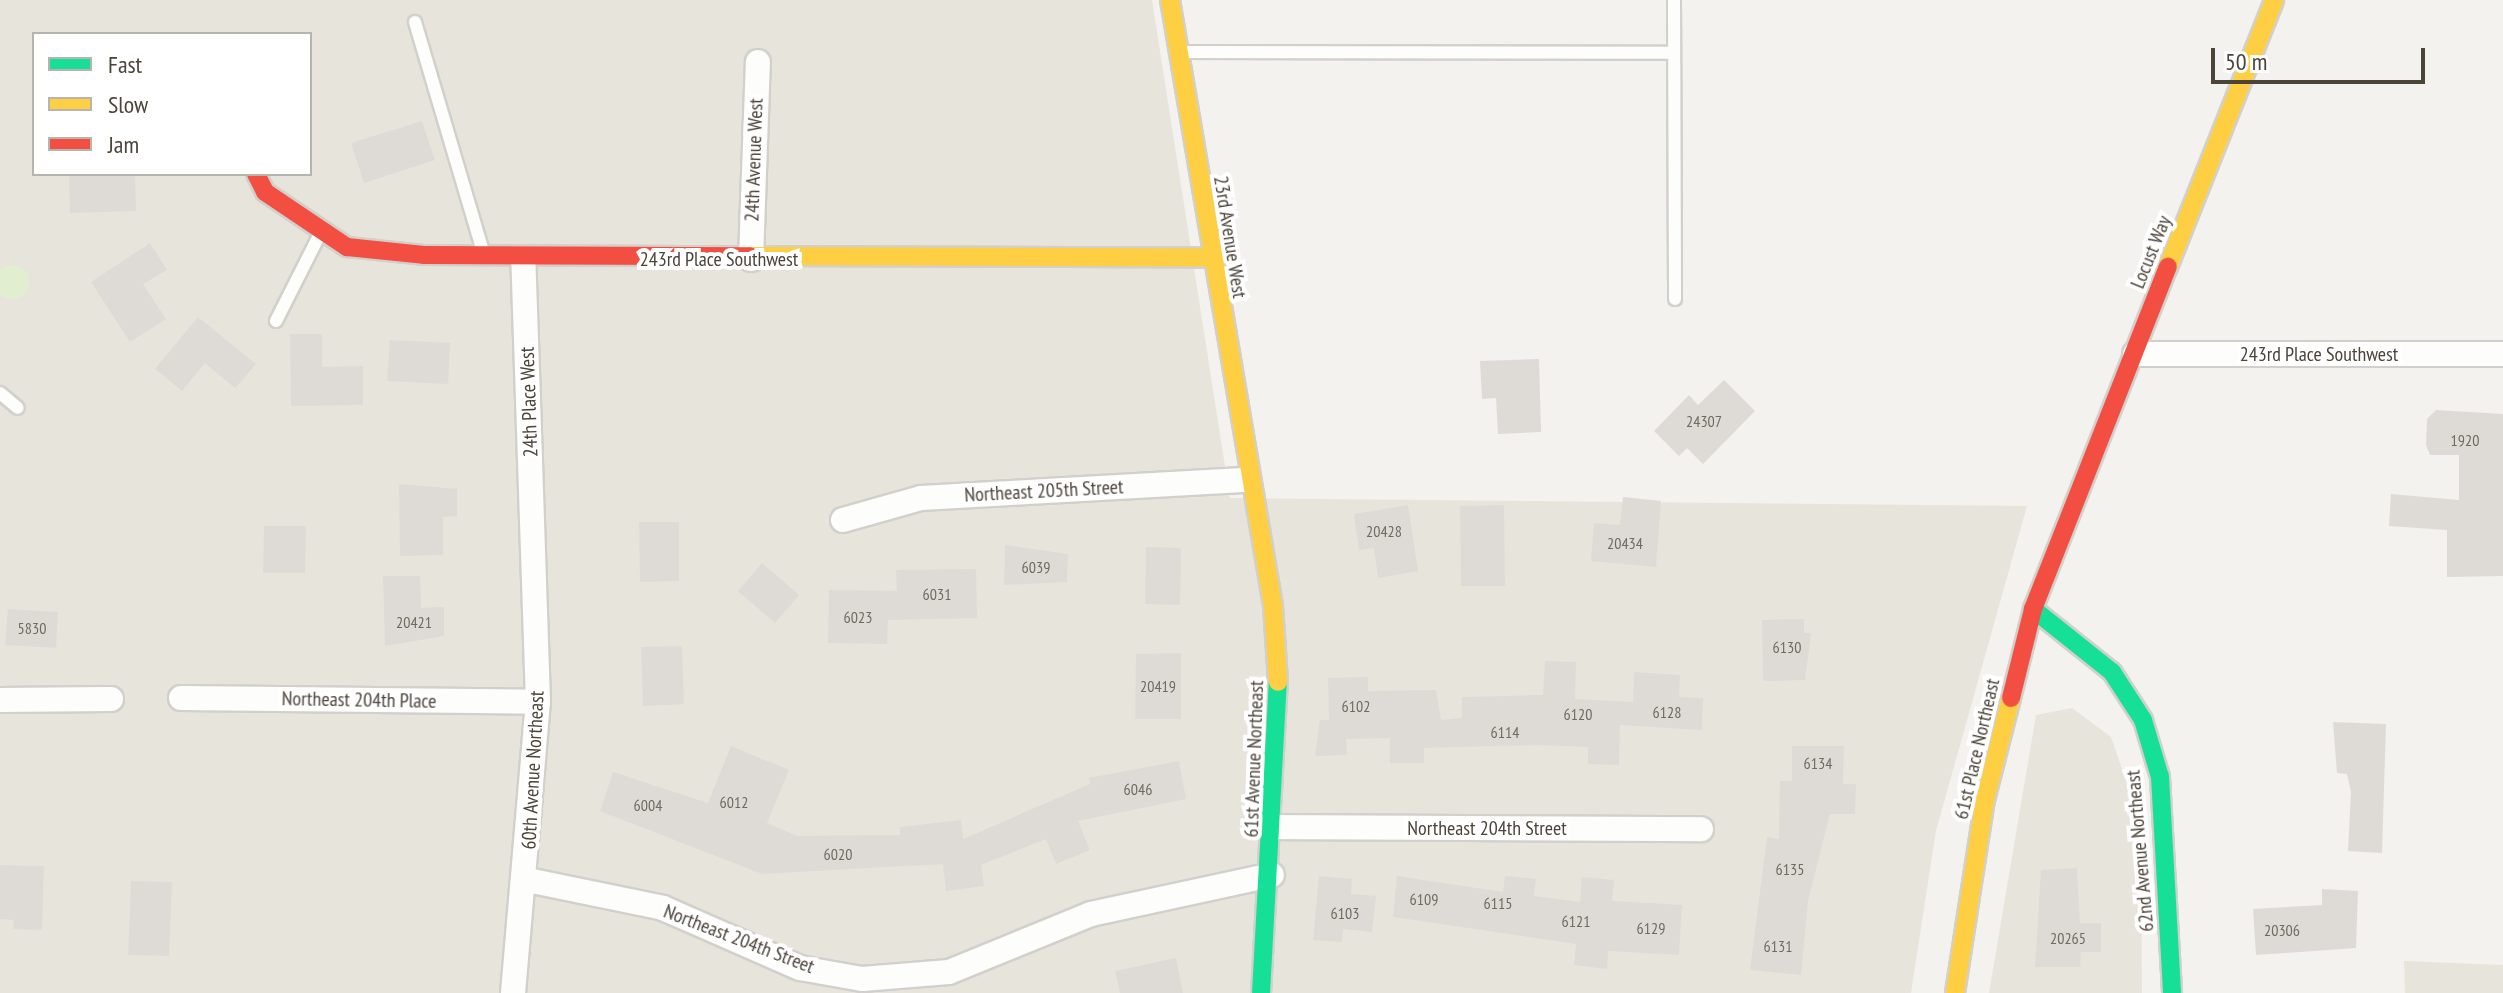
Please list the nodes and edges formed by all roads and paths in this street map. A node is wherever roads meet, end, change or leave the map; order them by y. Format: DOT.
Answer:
graph roads {
  1 [pos="1170,0"];
  2 [pos="1674,0"];
  3 [pos="2274,0"];
  4 [pos="415,22"];
  5 [pos="1178,52"];
  6 [pos="1674,53"];
  7 [pos="758,62"];
  8 [pos="257,176"];
  9 [pos="321,232"];
  10 [pos="485,258"];
  11 [pos="1210,258"];
  12 [pos="523,259"];
  13 [pos="751,259"];
  14 [pos="1675,299"];
  15 [pos="276,321"];
  16 [pos="2135,354"];
  17 [pos="2503,354"];
  18 [pos="0,393"];
  19 [pos="18,408"];
  20 [pos="1248,480"];
  21 [pos="843,520"];
  22 [pos="2066,520"];
  23 [pos="535,545"];
  24 [pos="2033,609"];
  25 [pos="181,698"];
  26 [pos="111,699"];
  27 [pos="0,700"];
  28 [pos="538,702"];
  29 [pos="1274,827"];
  30 [pos="1701,829"];
  31 [pos="1272,875"];
  32 [pos="527,880"];
  33 [pos="513,993"];
  34 [pos="1261,993"];
  35 [pos="1955,993"];
  36 [pos="2172,993"];
  1 -- 5 [label="street, 23rd Avenue West"];
  2 -- 6 [label="lane"];
  3 -- 16 [label="street, Locust Way"];
  4 -- 10 [label="lane"];
  5 -- 6 [label="lane"];
  5 -- 11 [label="street, 23rd Avenue West"];
  6 -- 14 [label="lane"];
  7 -- 13 [label="street, 24th Avenue West"];
  8 -- 9 [label="street, 243rd Place Southwest"];
  9 -- 10 [label="street, 243rd Place Southwest"];
  9 -- 15 [label="lane"];
  10 -- 12 [label="street, 243rd Place Southwest"];
  11 -- 13 [label="street, 243rd Place Southwest"];
  11 -- 20 [label="street, 23rd Avenue West"];
  12 -- 13 [label="street, 243rd Place Southwest"];
  12 -- 23 [label="street, 24th Place West"];
  16 -- 17 [label="street, 243rd Place Southwest"];
  16 -- 22 [label="street, Locust Way"];
  18 -- 19 [label="lane"];
  20 -- 21 [label="street, Northeast 205th Street"];
  20 -- 29 [label="street, 61st Avenue Northeast"];
  22 -- 24 [label="street, 61st Place Northeast"];
  23 -- 28 [label="street, 60th Avenue Northeast"];
  24 -- 35 [label="street, 61st Place Northeast"];
  24 -- 36 [label="street, 62nd Avenue Northeast"];
  25 -- 28 [label="street, Northeast 204th Place"];
  26 -- 27 [label="street"];
  28 -- 32 [label="street, 60th Avenue Northeast"];
  29 -- 30 [label="street, Northeast 204th Street"];
  29 -- 31 [label="street, 61st Avenue Northeast"];
  31 -- 32 [label="street, Northeast 204th Street"];
  31 -- 34 [label="street, 61st Avenue Northeast"];
  32 -- 33 [label="street, 60th Avenue Northeast"];
}
